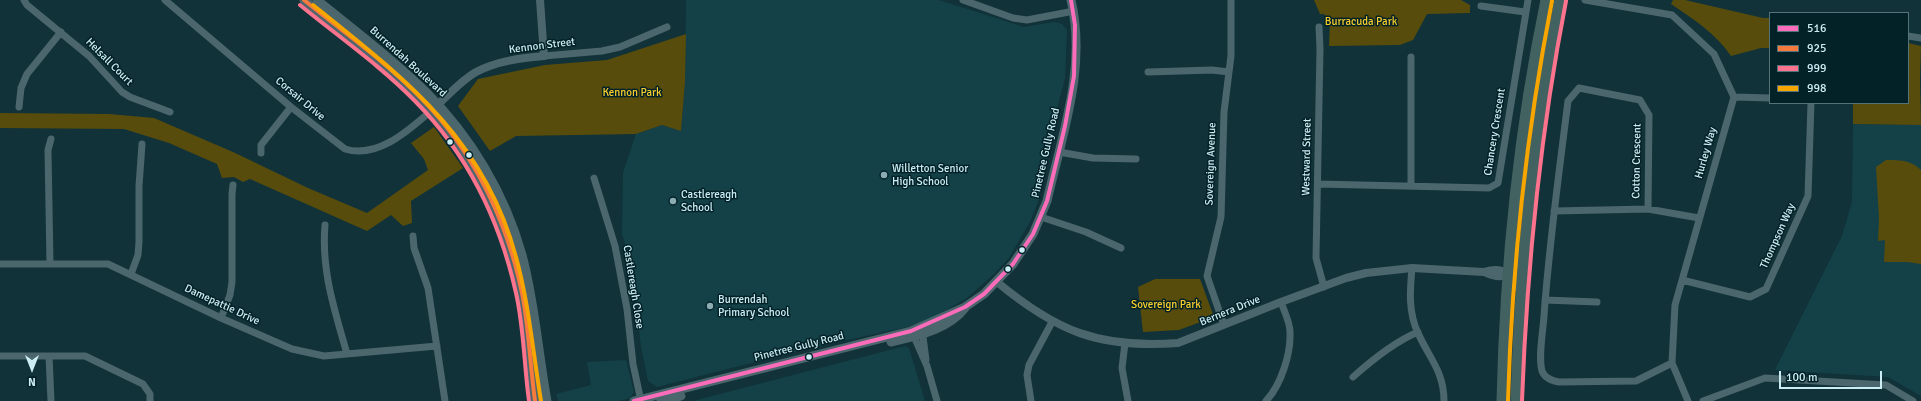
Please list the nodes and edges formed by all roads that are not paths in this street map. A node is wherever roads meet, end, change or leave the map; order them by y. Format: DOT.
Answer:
graph roads {
  1 [pos="24,0"];
  2 [pos="165,0"];
  3 [pos="304,0"];
  4 [pos="318,0"];
  5 [pos="540,0"];
  6 [pos="963,0"];
  7 [pos="1071,0"];
  8 [pos="1231,0"];
  9 [pos="1528,0"];
  10 [pos="1560,0"];
  11 [pos="1585,0"];
  12 [pos="1630,0"];
  13 [pos="1548,2"];
  14 [pos="1481,6"];
  15 [pos="1628,8"];
  16 [pos="1074,11"];
  17 [pos="1525,12"];
  18 [pos="667,27"];
  19 [pos="1319,27"];
  20 [pos="61,32"];
  21 [pos="1909,36"];
  22 [pos="1921,38"];
  23 [pos="544,56"];
  24 [pos="1411,57"];
  25 [pos="1148,72"];
  26 [pos="1229,72"];
  27 [pos="1734,97"];
  28 [pos="1769,98"];
  29 [pos="1812,104"];
  30 [pos="19,107"];
  31 [pos="291,107"];
  32 [pos="435,108"];
  33 [pos="170,112"];
  34 [pos="51,139"];
  35 [pos="142,144"];
  36 [pos="261,152"];
  37 [pos="1059,152"];
  38 [pos="1136,159"];
  39 [pos="594,178"];
  40 [pos="1318,184"];
  41 [pos="233,185"];
  42 [pos="1411,186"];
  43 [pos="1648,209"];
  44 [pos="1554,211"];
  45 [pos="1041,217"];
  46 [pos="1699,218"];
  47 [pos="325,225"];
  48 [pos="413,236"];
  49 [pos="1525,236"];
  50 [pos="1120,248"];
  51 [pos="0,264"];
  52 [pos="50,264"];
  53 [pos="1412,268"];
  54 [pos="131,274"];
  55 [pos="1508,274"];
  56 [pos="1682,280"];
  57 [pos="996,282"];
  58 [pos="1324,286"];
  59 [pos="1521,292"];
  60 [pos="1545,300"];
  61 [pos="1281,302"];
  62 [pos="1597,302"];
  63 [pos="222,318"];
  64 [pos="1052,322"];
  65 [pos="1224,325"];
  66 [pos="922,330"];
  67 [pos="1418,332"];
  68 [pos="912,334"];
  69 [pos="1125,343"];
  70 [pos="437,346"];
  71 [pos="347,354"];
  72 [pos="0,356"];
  73 [pos="49,356"];
  74 [pos="1672,363"];
  75 [pos="927,366"];
  76 [pos="1353,377"];
  77 [pos="639,400"];
  78 [pos="51,401"];
  79 [pos="150,401"];
  80 [pos="445,401"];
  81 [pos="535,401"];
  82 [pos="547,401"];
  83 [pos="661,401"];
  84 [pos="937,401"];
  85 [pos="1031,401"];
  86 [pos="1128,401"];
  87 [pos="1266,401"];
  88 [pos="1444,401"];
  89 [pos="1502,401"];
  90 [pos="1516,401"];
  91 [pos="1688,401"];
  92 [pos="1703,401"];
  93 [pos="1913,401"];
  1 -- 20 [label="street, Helsall Court"];
  2 -- 31 [label="street, Corsair Drive"];
  3 -- 32 [label="main road, Burrendah Boulevard"];
  4 -- 32 [label="main road, Burrendah Boulevard"];
  5 -- 23 [label="street"];
  6 -- 16 [label="street"];
  7 -- 16 [label="main road, Pinetree Gully Road"];
  8 -- 26 [label="street, Sovereign Avenue"];
  9 -- 17 [label="street, Chancery Crescent"];
  10 -- 49 [label="main road"];
  11 -- 15 [label="street"];
  12 -- 15 [label="street"];
  13 -- 55 [label="main road"];
  14 -- 17 [label="street"];
  15 -- 27 [label="street"];
  16 -- 37 [label="main road, Pinetree Gully Road"];
  17 -- 42 [label="street, Chancery Crescent"];
  18 -- 23 [label="street, Kennon Street"];
  19 -- 40 [label="street, Westward Street"];
  20 -- 30 [label="street"];
  20 -- 33 [label="street, Helsall Court"];
  21 -- 22 [label="street"];
  23 -- 32 [label="street, Kennon Street"];
  24 -- 42 [label="street"];
  25 -- 26 [label="street"];
  26 -- 65 [label="street, Sovereign Avenue"];
  27 -- 28 [label="street"];
  27 -- 46 [label="street, Hurley Way"];
  29 -- 56 [label="street, Thompson Way"];
  31 -- 32 [label="street, Corsair Drive"];
  31 -- 36 [label="street"];
  32 -- 81 [label="main road, Burrendah Boulevard"];
  32 -- 82 [label="main road, Burrendah Boulevard"];
  34 -- 52 [label="street"];
  35 -- 54 [label="street"];
  37 -- 38 [label="street"];
  37 -- 45 [label="main road, Pinetree Gully Road"];
  39 -- 77 [label="street, Castlereagh Close"];
  40 -- 42 [label="street, Chancery Crescent"];
  40 -- 58 [label="street, Westward Street"];
  41 -- 63 [label="street"];
  43 -- 44 [label="street"];
  43 -- 44 [label="street, Cotton Crescent"];
  43 -- 46 [label="street"];
  44 -- 60 [label="street, Cotton Crescent"];
  45 -- 50 [label="street"];
  45 -- 57 [label="main road, Pinetree Gully Road"];
  46 -- 56 [label="street, Hurley Way"];
  47 -- 71 [label="street"];
  48 -- 70 [label="street"];
  49 -- 55 [label="street"];
  49 -- 59 [label="main road"];
  51 -- 52 [label="street, Damepattie Drive"];
  52 -- 54 [label="street, Damepattie Drive"];
  53 -- 55 [label="street, Bernera Drive"];
  53 -- 58 [label="street, Bernera Drive"];
  53 -- 67 [label="street"];
  54 -- 63 [label="street, Damepattie Drive"];
  55 -- 59 [label="street"];
  55 -- 89 [label="main road"];
  56 -- 74 [label="street, Hurley Way"];
  57 -- 64 [label="street, Bernera Drive"];
  57 -- 66 [label="main road, Pinetree Gully Road"];
  58 -- 61 [label="street, Bernera Drive"];
  59 -- 90 [label="main road"];
  60 -- 62 [label="street"];
  60 -- 74 [label="street, Cotton Crescent"];
  61 -- 65 [label="street, Bernera Drive"];
  61 -- 87 [label="street"];
  63 -- 71 [label="street, Damepattie Drive"];
  64 -- 69 [label="street, Bernera Drive"];
  64 -- 85 [label="street"];
  65 -- 69 [label="street, Bernera Drive"];
  66 -- 68 [label="main road, Pinetree Gully Road"];
  66 -- 75 [label="street"];
  67 -- 76 [label="street"];
  67 -- 88 [label="street"];
  68 -- 75 [label="street"];
  68 -- 77 [label="main road, Pinetree Gully Road"];
  68 -- 83 [label="main road, Pinetree Gully Road"];
  69 -- 86 [label="street"];
  70 -- 71 [label="street, Damepattie Drive"];
  70 -- 80 [label="street"];
  72 -- 73 [label="street"];
  73 -- 78 [label="street"];
  73 -- 79 [label="street"];
  74 -- 91 [label="street, Hurley Way"];
  75 -- 84 [label="street"];
  92 -- 93 [label="street"];
}
